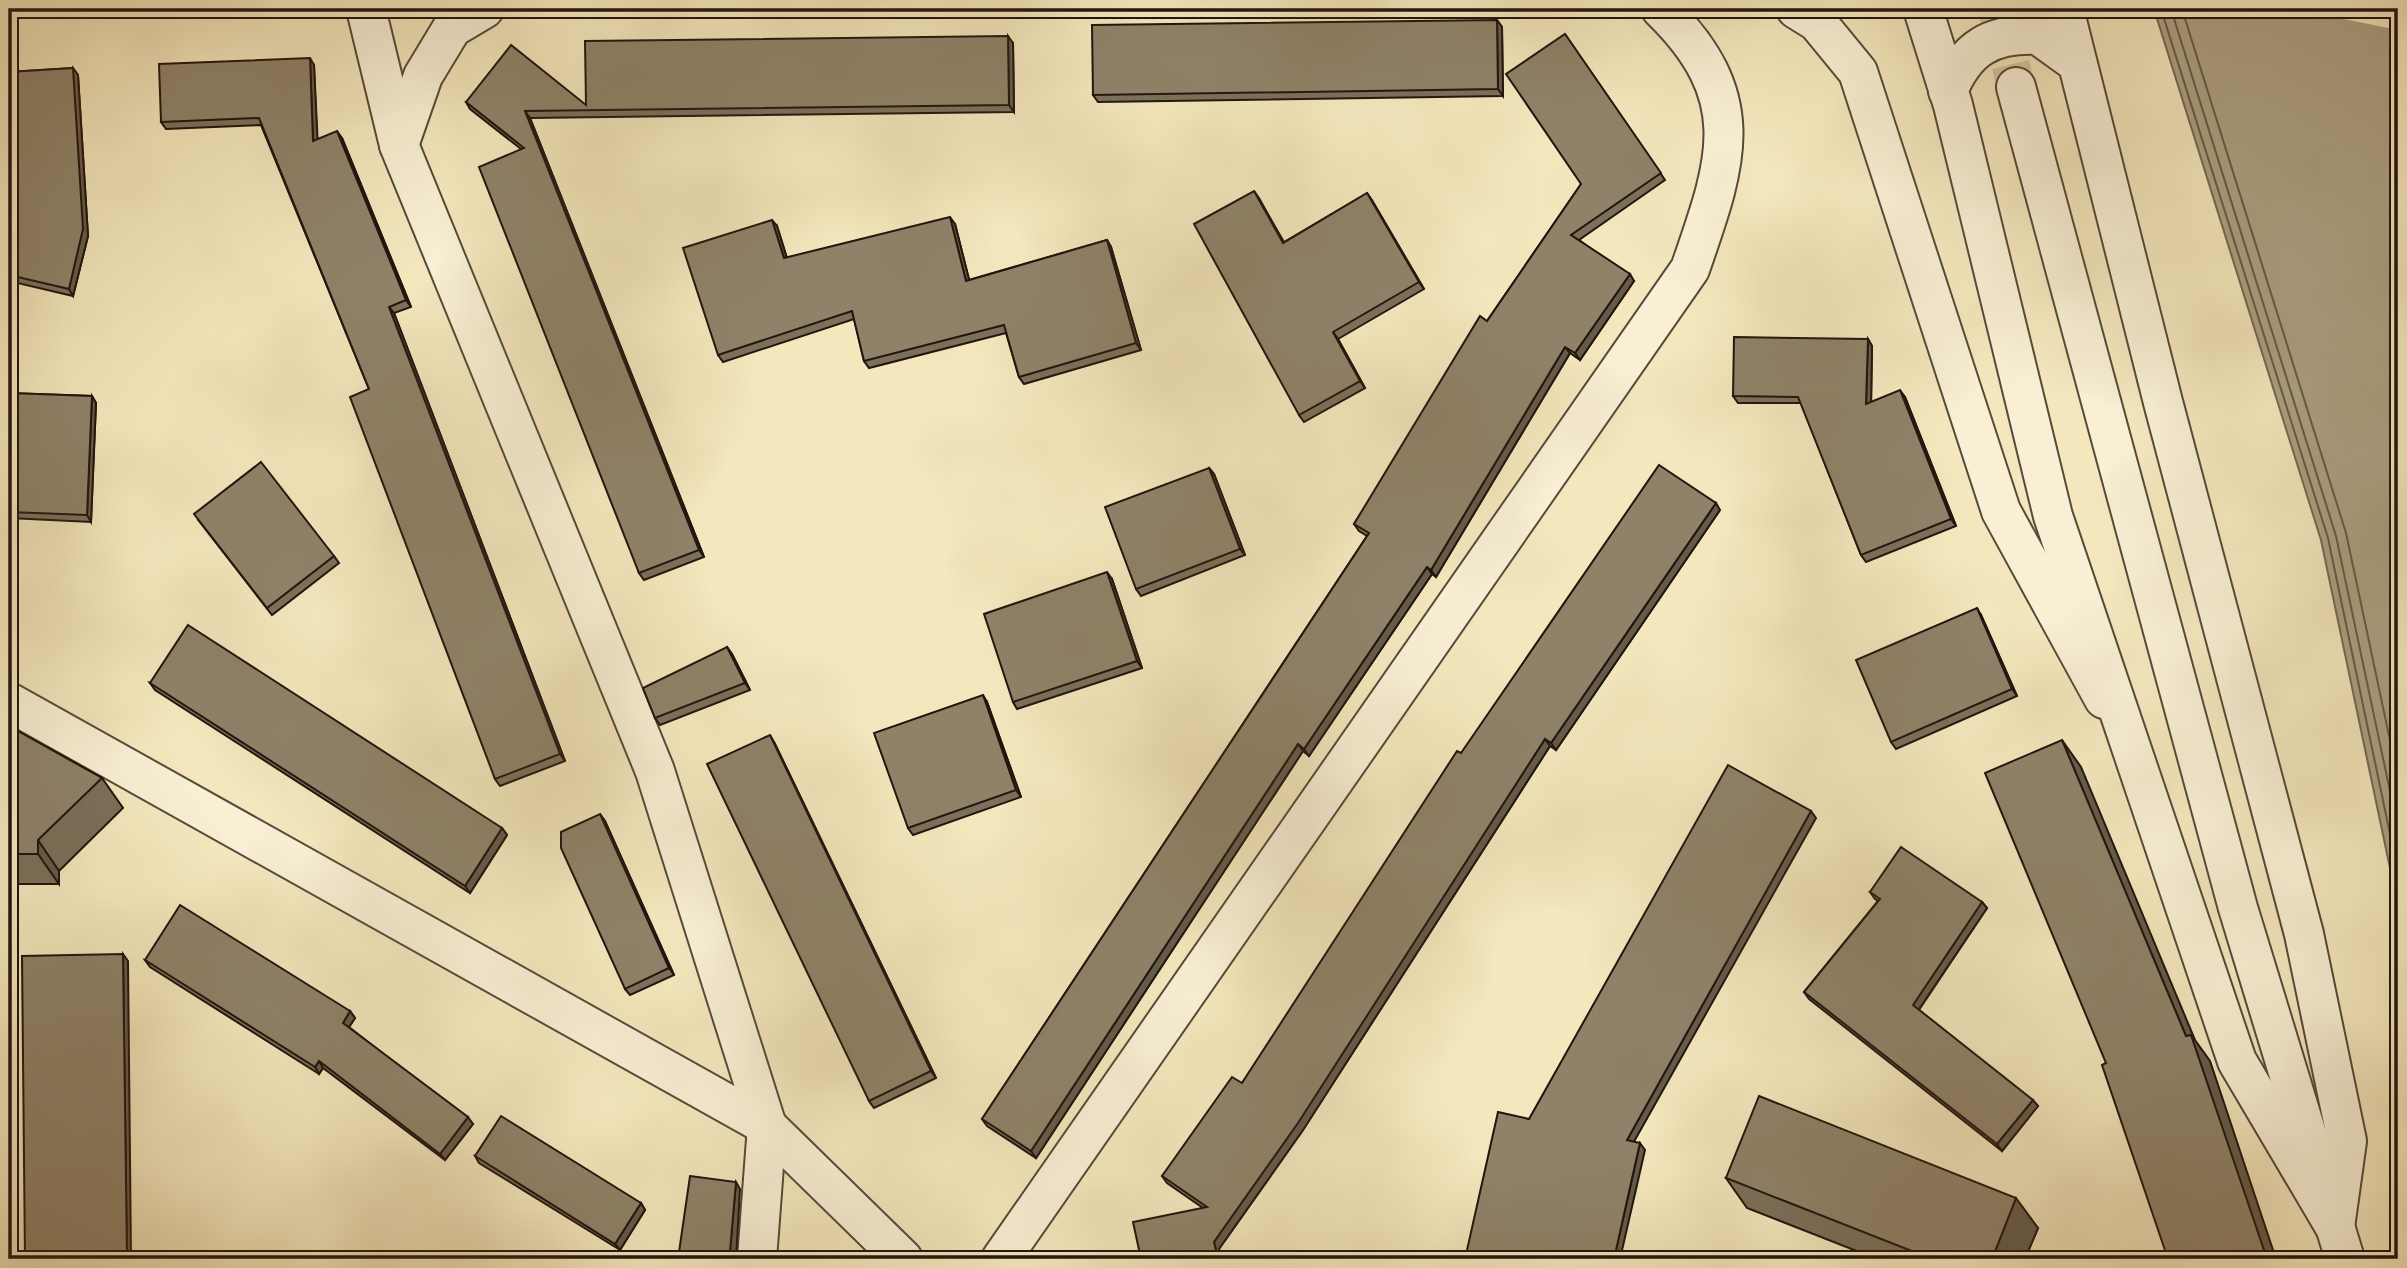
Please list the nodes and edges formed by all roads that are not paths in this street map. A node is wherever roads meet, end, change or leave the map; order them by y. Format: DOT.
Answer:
graph roads {
  1 [pos="366,9"];
  2 [pos="484,9"];
  3 [pos="1661,9"];
  4 [pos="1796,9"];
  5 [pos="1923,9"];
  6 [pos="2064,9"];
  7 [pos="2077,63"];
  8 [pos="2016,87"];
  9 [pos="1948,91"];
  10 [pos="399,145"];
  11 [pos="9,702"];
  12 [pos="2132,750"];
  13 [pos="767,1126"];
  14 [pos="2340,1243"];
  15 [pos="757,1259"];
  16 [pos="903,1259"];
  17 [pos="1002,1259"];
  1 -- 10 [label="street"];
  2 -- 10 [label="street"];
  3 -- 17 [label="street"];
  4 -- 12 [label="street"];
  5 -- 9 [label="street"];
  6 -- 7 [label="street"];
  7 -- 9 [label="street"];
  7 -- 14 [label="street"];
  8 -- 14 [label="street"];
  9 -- 12 [label="street"];
  10 -- 13 [label="street"];
  11 -- 13 [label="street"];
  12 -- 14 [label="street"];
  13 -- 15 [label="street"];
  13 -- 16 [label="street"];
}
